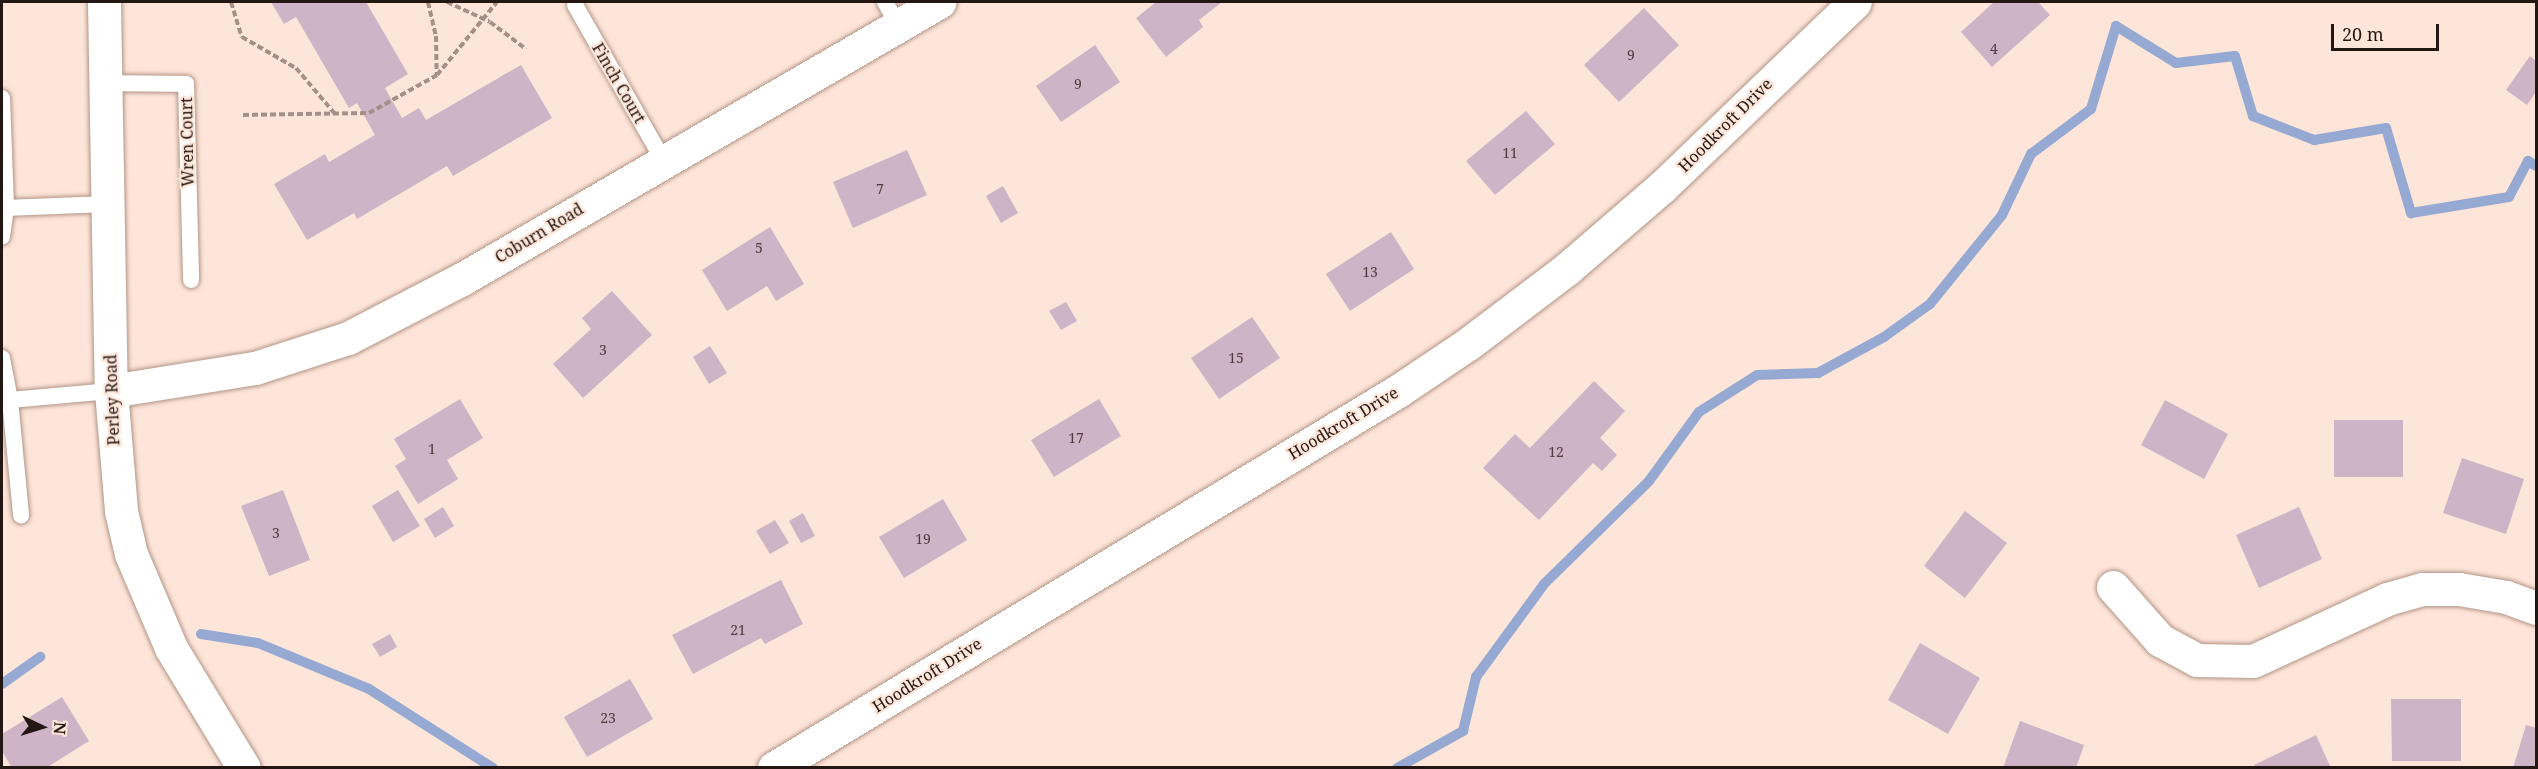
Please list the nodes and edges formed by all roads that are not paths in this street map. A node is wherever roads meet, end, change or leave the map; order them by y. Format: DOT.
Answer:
graph roads {
  1 [pos="104,2"];
  2 [pos="939,2"];
  3 [pos="1855,2"];
  4 [pos="575,5"];
  5 [pos="892,13"];
  6 [pos="105,83"];
  7 [pos="2,98"];
  8 [pos="663,160"];
  9 [pos="106,204"];
  10 [pos="6,208"];
  11 [pos="2,237"];
  12 [pos="191,280"];
  13 [pos="2,358"];
  14 [pos="111,391"];
  15 [pos="10,400"];
  16 [pos="21,514"];
  17 [pos="2113,587"];
  18 [pos="2536,608"];
  19 [pos="244,768"];
  20 [pos="774,768"];
  1 -- 6 [label="street, Perley Road"];
  2 -- 5 [label="street, Coburn Road"];
  3 -- 20 [label="street, Hoodkroft Drive"];
  4 -- 8 [label="lane, Finch Court"];
  5 -- 8 [label="street, Coburn Road"];
  6 -- 9 [label="street, Perley Road"];
  6 -- 12 [label="lane, Wren Court"];
  7 -- 10 [label="lane"];
  8 -- 14 [label="street, Coburn Road"];
  9 -- 10 [label="lane"];
  9 -- 14 [label="street, Perley Road"];
  10 -- 11 [label="lane"];
  13 -- 15 [label="lane"];
  14 -- 15 [label="lane"];
  14 -- 19 [label="street, Perley Road"];
  15 -- 16 [label="lane"];
  17 -- 18 [label="street"];
}
